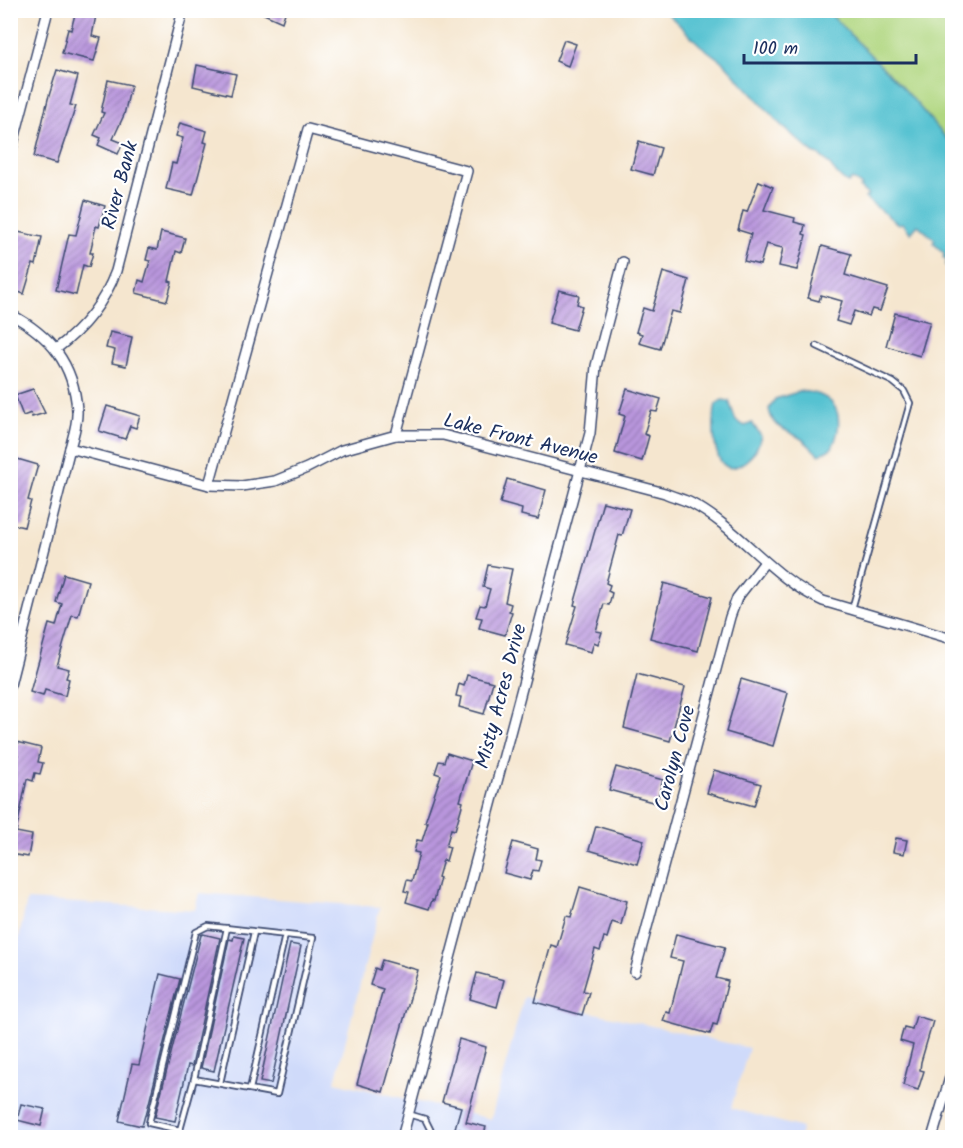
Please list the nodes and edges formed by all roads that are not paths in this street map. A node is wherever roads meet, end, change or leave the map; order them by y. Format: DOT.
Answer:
graph roads {
  1 [pos="48,10"];
  2 [pos="183,10"];
  3 [pos="10,156"];
  4 [pos="623,262"];
  5 [pos="10,314"];
  6 [pos="817,346"];
  7 [pos="56,349"];
  8 [pos="396,435"];
  9 [pos="70,448"];
  10 [pos="580,470"];
  11 [pos="209,485"];
  12 [pos="765,562"];
  13 [pos="852,609"];
  14 [pos="952,639"];
  15 [pos="10,685"];
  16 [pos="227,928"];
  17 [pos="254,932"];
  18 [pos="285,935"];
  19 [pos="635,972"];
  20 [pos="952,1071"];
  21 [pos="194,1079"];
  22 [pos="219,1083"];
  23 [pos="250,1089"];
  24 [pos="408,1114"];
  25 [pos="180,1130"];
  26 [pos="100,1137"];
  27 [pos="106,1137"];
  28 [pos="178,1137"];
  29 [pos="402,1137"];
  30 [pos="431,1137"];
  31 [pos="932,1137"];
  1 -- 3 [label="street"];
  2 -- 7 [label="street, River Bank"];
  4 -- 10 [label="street, Misty Acres Drive"];
  5 -- 7 [label="street"];
  6 -- 13 [label="lane"];
  7 -- 9 [label="street"];
  8 -- 10 [label="street, Lake Front Avenue"];
  8 -- 11 [label="street, Lake Front Avenue"];
  8 -- 11 [label="street"];
  9 -- 11 [label="street, Lake Front Avenue"];
  9 -- 15 [label="street"];
  10 -- 12 [label="street, Lake Front Avenue"];
  10 -- 24 [label="street, Misty Acres Drive"];
  12 -- 13 [label="street, Lake Front Avenue"];
  12 -- 19 [label="street, Carolyn Cove"];
  13 -- 14 [label="street, Lake Front Avenue"];
  16 -- 17 [label="lane"];
  16 -- 21 [label="lane"];
  16 -- 25 [label="lane"];
  17 -- 18 [label="lane"];
  17 -- 22 [label="lane"];
  18 -- 23 [label="lane"];
  18 -- 23 [label="lane"];
  20 -- 31 [label="street"];
  21 -- 22 [label="lane"];
  21 -- 25 [label="lane"];
  22 -- 23 [label="lane"];
  24 -- 29 [label="street, Misty Acres Drive"];
  24 -- 30 [label="lane"];
  25 -- 28 [label="lane"];
  26 -- 27 [label="lane"];
}
